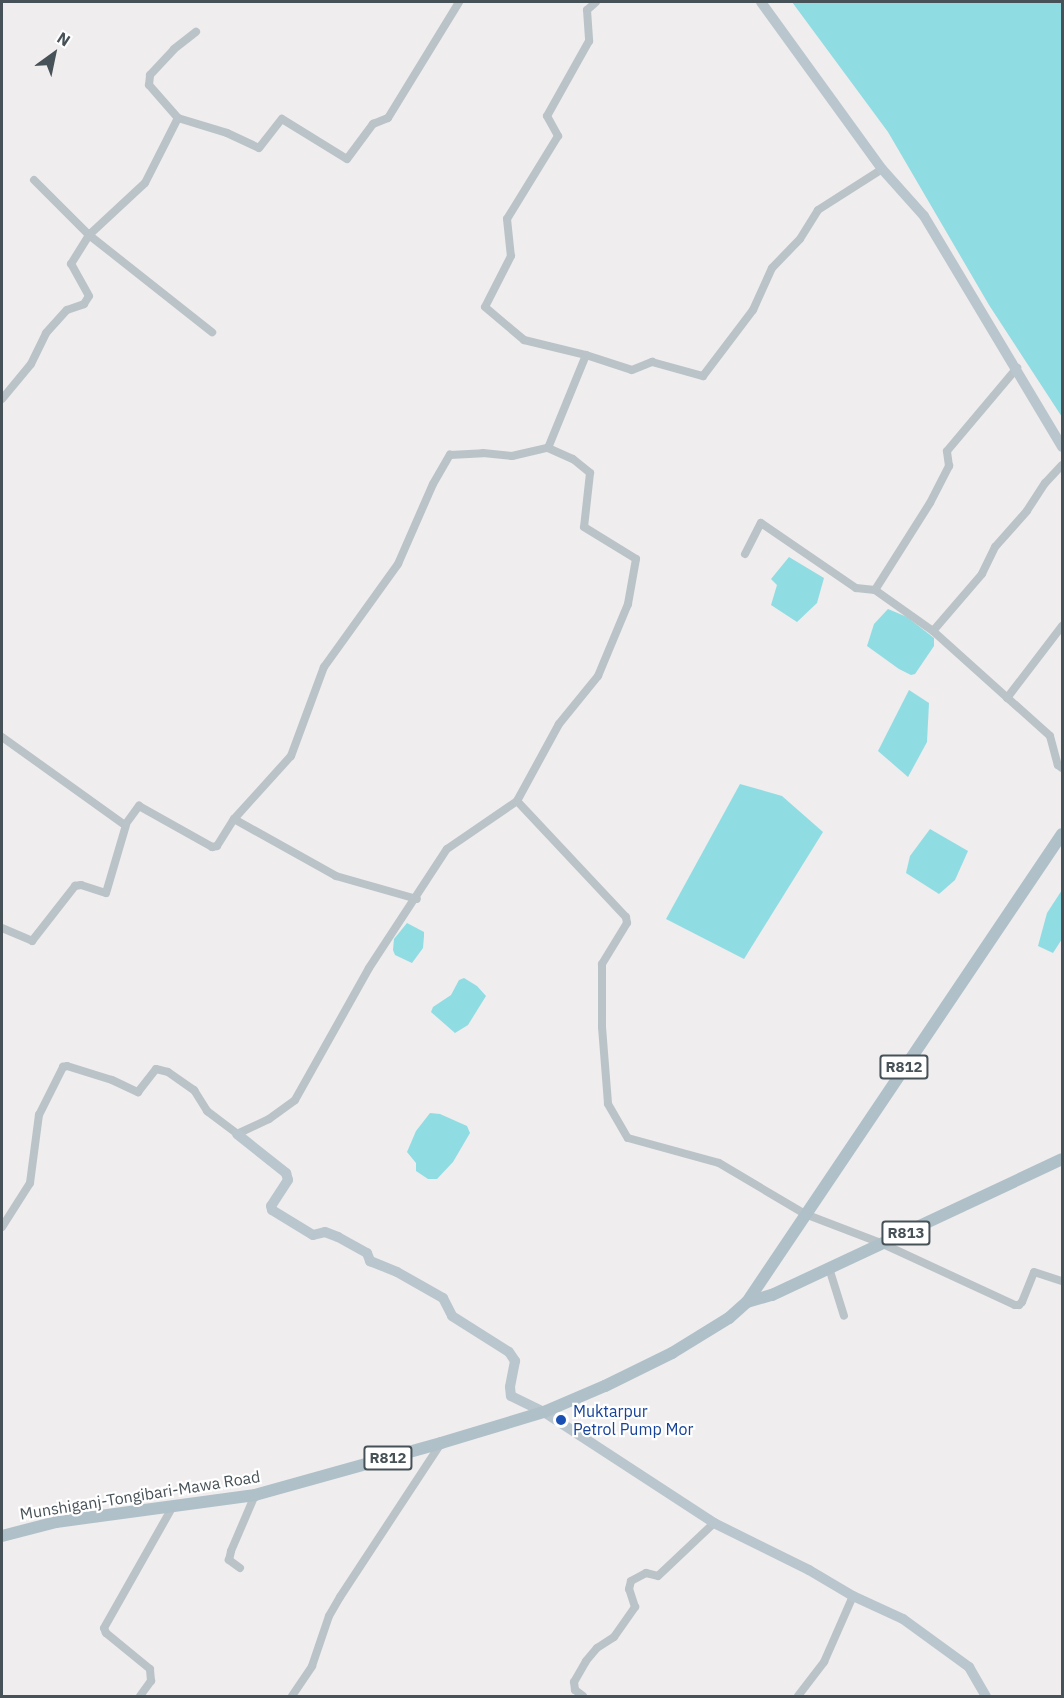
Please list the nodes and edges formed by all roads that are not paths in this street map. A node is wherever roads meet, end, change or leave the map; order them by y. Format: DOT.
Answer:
graph roads {
  1 [pos="459,2"];
  2 [pos="596,2"];
  3 [pos="760,2"];
  4 [pos="196,32"];
  5 [pos="178,118"];
  6 [pos="882,169"];
  7 [pos="34,180"];
  8 [pos="89,235"];
  9 [pos="212,332"];
  10 [pos="586,355"];
  11 [pos="1017,368"];
  12 [pos="2,399"];
  13 [pos="1062,447"];
  14 [pos="548,448"];
  15 [pos="1062,465"];
  16 [pos="745,554"];
  17 [pos="875,590"];
  18 [pos="1062,626"];
  19 [pos="933,631"];
  20 [pos="1007,698"];
  21 [pos="2,737"];
  22 [pos="1062,768"];
  23 [pos="517,801"];
  24 [pos="234,819"];
  25 [pos="126,825"];
  26 [pos="1062,834"];
  27 [pos="417,899"];
  28 [pos="2,928"];
  29 [pos="237,1134"];
  30 [pos="1062,1159"];
  31 [pos="805,1214"];
  32 [pos="2,1227"];
  33 [pos="883,1244"];
  34 [pos="829,1268"];
  35 [pos="1062,1281"];
  36 [pos="747,1302"];
  37 [pos="844,1316"];
  38 [pos="544,1412"];
  39 [pos="441,1443"];
  40 [pos="255,1495"];
  41 [pos="173,1506"];
  42 [pos="714,1523"];
  43 [pos="2,1536"];
  44 [pos="240,1568"];
  45 [pos="853,1596"];
  46 [pos="140,1696"];
  47 [pos="292,1696"];
  48 [pos="583,1696"];
  49 [pos="798,1696"];
  50 [pos="986,1696"];
  1 -- 5 [label="street"];
  2 -- 10 [label="street"];
  3 -- 6 [label="street"];
  4 -- 5 [label="street"];
  5 -- 8 [label="street"];
  6 -- 10 [label="street"];
  6 -- 11 [label="street"];
  7 -- 8 [label="street"];
  8 -- 9 [label="street"];
  8 -- 12 [label="street"];
  10 -- 14 [label="street"];
  11 -- 13 [label="street"];
  11 -- 17 [label="street"];
  14 -- 23 [label="street"];
  14 -- 24 [label="street"];
  15 -- 19 [label="street"];
  16 -- 17 [label="street"];
  17 -- 19 [label="street"];
  18 -- 20 [label="street"];
  19 -- 20 [label="street"];
  20 -- 22 [label="street"];
  21 -- 25 [label="street"];
  23 -- 27 [label="street"];
  23 -- 31 [label="street"];
  24 -- 25 [label="street"];
  24 -- 27 [label="street"];
  25 -- 28 [label="street"];
  26 -- 31 [label="main road, R812"];
  27 -- 29 [label="street"];
  29 -- 32 [label="street"];
  29 -- 38 [label="street"];
  30 -- 33 [label="main road, R813"];
  31 -- 33 [label="street"];
  31 -- 36 [label="main road, R812"];
  33 -- 34 [label="main road, R813"];
  33 -- 35 [label="street"];
  34 -- 36 [label="main road, R813"];
  34 -- 37 [label="street"];
  36 -- 38 [label="main road, Munshiganj-Tongibari-Mawa Road / R812"];
  38 -- 39 [label="main road, Munshiganj-Tongibari-Mawa Road / R812"];
  38 -- 42 [label="street"];
  39 -- 40 [label="main road, Munshiganj-Tongibari-Mawa Road / R812"];
  39 -- 47 [label="street"];
  40 -- 41 [label="main road, Munshiganj-Tongibari-Mawa Road / R812"];
  40 -- 44 [label="street"];
  41 -- 43 [label="main road, Munshiganj-Tongibari-Mawa Road / R812"];
  41 -- 46 [label="street"];
  42 -- 45 [label="street"];
  42 -- 48 [label="street"];
  45 -- 49 [label="street"];
  45 -- 50 [label="street"];
}
